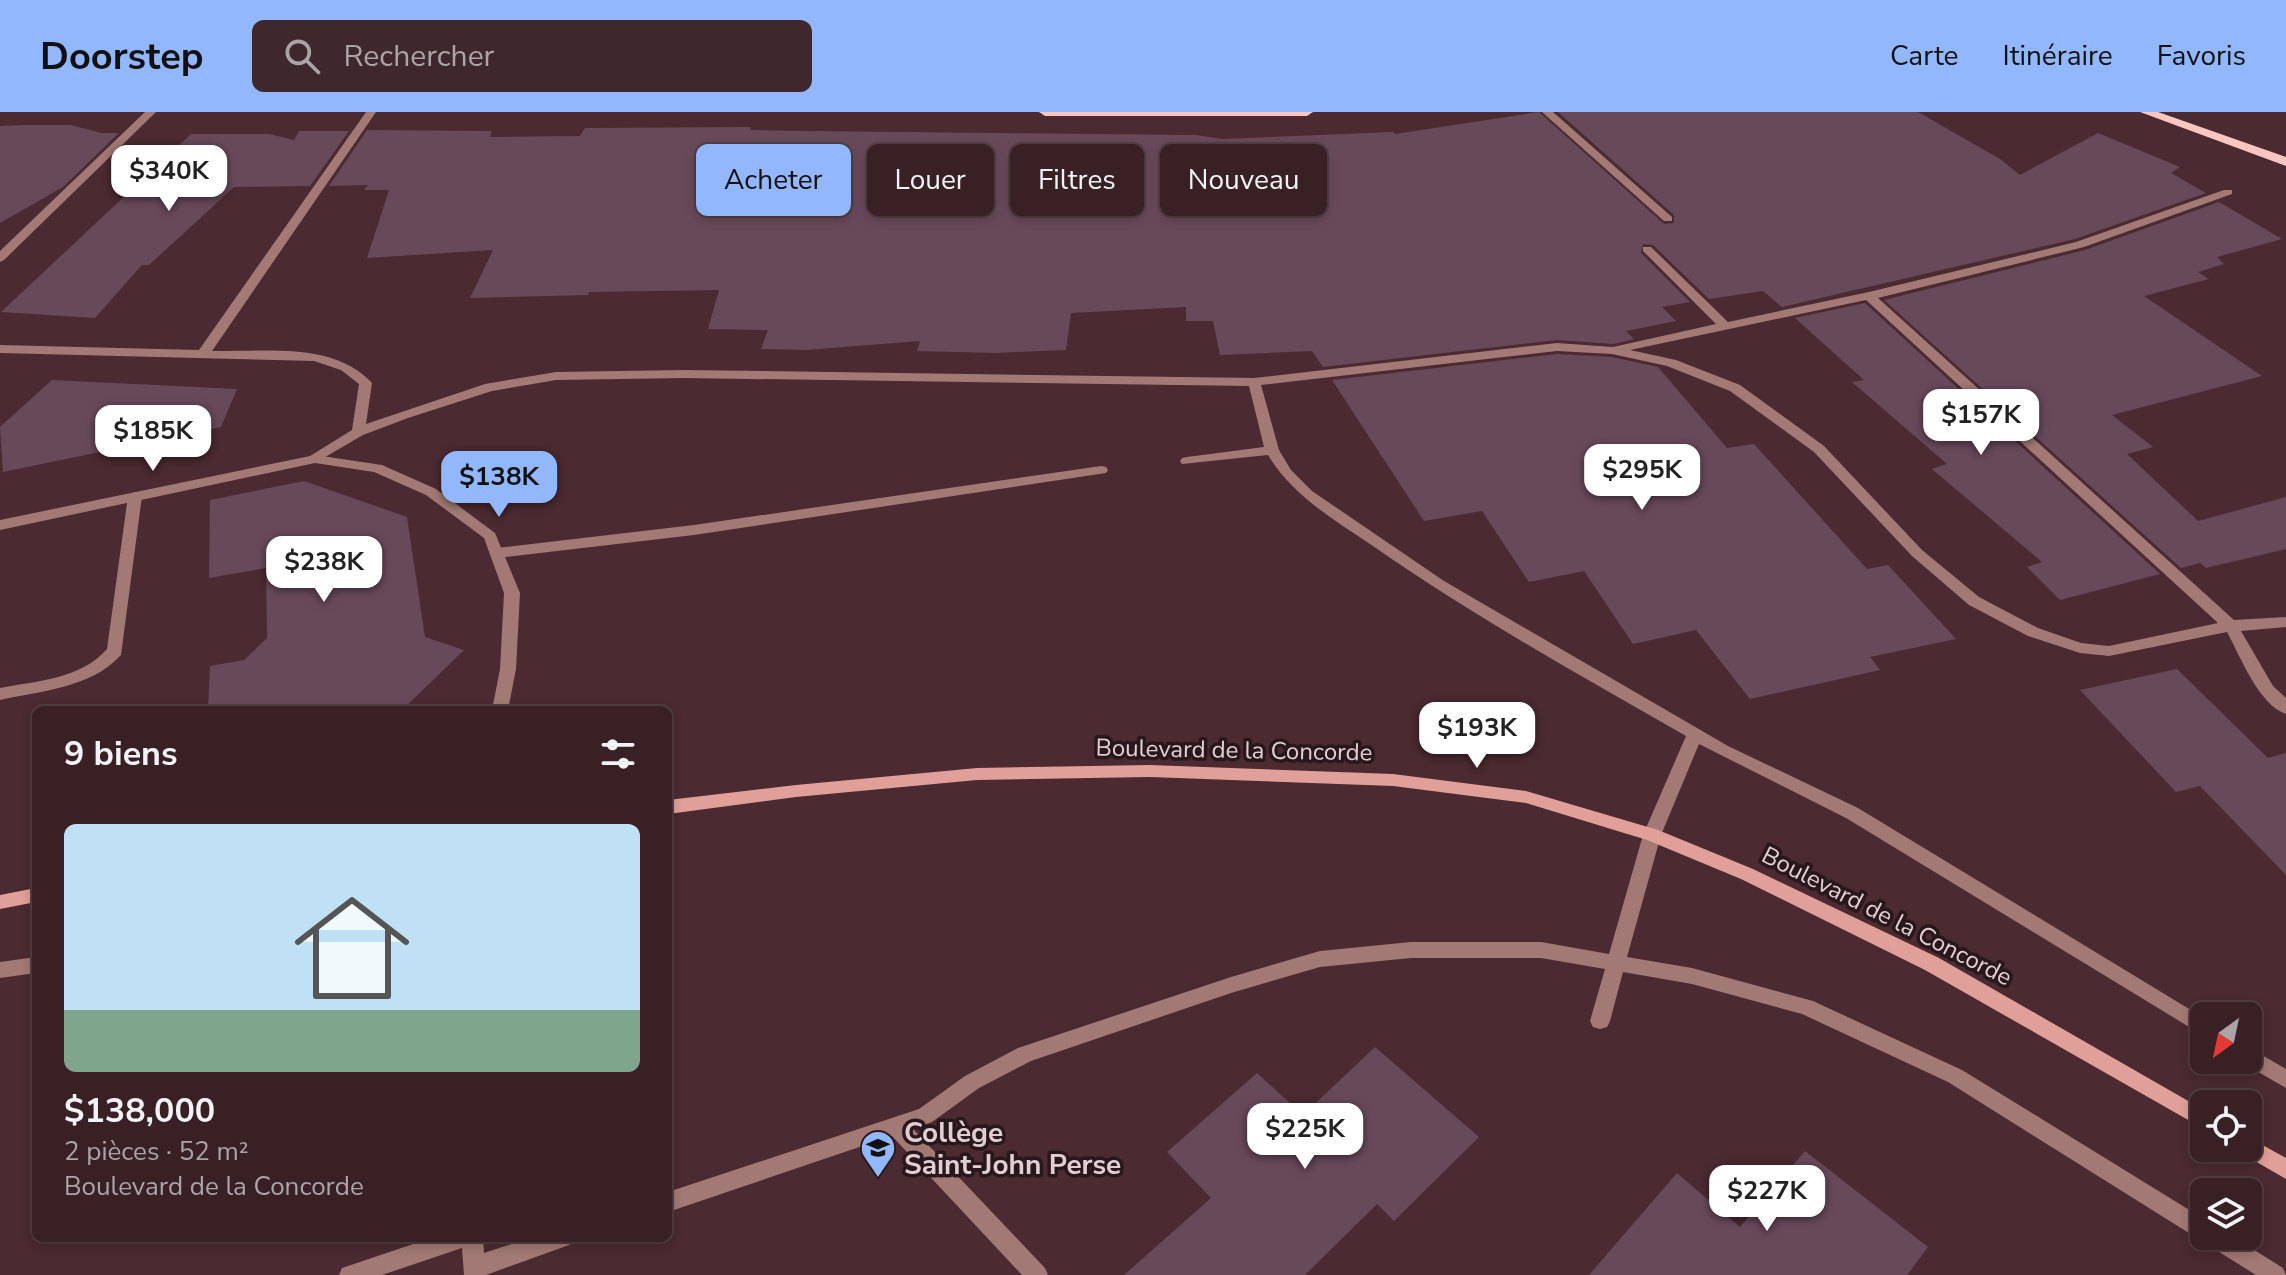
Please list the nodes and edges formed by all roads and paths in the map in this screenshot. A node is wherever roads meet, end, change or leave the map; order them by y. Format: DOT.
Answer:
graph roads {
  1 [pos="151,112"];
  2 [pos="371,112"];
  3 [pos="1045,112"];
  4 [pos="1307,112"];
  5 [pos="1547,112"];
  6 [pos="2146,112"];
  7 [pos="2174,112"];
  8 [pos="2261,152"];
  9 [pos="2286,162"];
  10 [pos="2228,192"];
  11 [pos="1668,219"];
  12 [pos="1647,249"];
  13 [pos="0,258"];
  14 [pos="1869,296"];
  15 [pos="1727,328"];
  16 [pos="0,349"];
  17 [pos="1612,350"];
  18 [pos="203,354"];
  19 [pos="1254,382"];
  20 [pos="358,432"];
  21 [pos="1272,450"];
  22 [pos="315,459"];
  23 [pos="1187,461"];
  24 [pos="1101,470"];
  25 [pos="135,496"];
  26 [pos="0,525"];
  27 [pos="497,553"];
  28 [pos="2286,622"];
  29 [pos="2231,626"];
  30 [pos="0,694"];
  31 [pos="501,706"];
  32 [pos="2286,708"];
  33 [pos="1695,734"];
  34 [pos="672,806"];
  35 [pos="1652,835"];
  36 [pos="32,896"];
  37 [pos="0,902"];
  38 [pos="1614,963"];
  39 [pos="32,966"];
  40 [pos="0,970"];
  41 [pos="2190,1019"];
  42 [pos="1600,1021"];
  43 [pos="2262,1064"];
  44 [pos="2286,1079"];
  45 [pos="2190,1112"];
  46 [pos="897,1127"];
  47 [pos="2262,1154"];
  48 [pos="2286,1169"];
  49 [pos="672,1201"];
  50 [pos="2190,1222"];
  51 [pos="450,1242"];
  52 [pos="472,1242"];
  53 [pos="551,1242"];
  54 [pos="2235,1250"];
  55 [pos="475,1271"];
  56 [pos="350,1275"];
  57 [pos="1037,1275"];
  58 [pos="2275,1275"];
  1 -- 13 [label="street"];
  2 -- 18 [label="street"];
  3 -- 4 [label="main road"];
  5 -- 11 [label="street"];
  6 -- 8 [label="main road"];
  7 -- 8 [label="main road"];
  8 -- 9 [label="main road"];
  10 -- 14 [label="street"];
  12 -- 15 [label="street"];
  14 -- 15 [label="street"];
  14 -- 29 [label="street"];
  15 -- 17 [label="street"];
  16 -- 18 [label="street"];
  17 -- 19 [label="street"];
  17 -- 29 [label="street"];
  18 -- 20 [label="street"];
  19 -- 20 [label="street"];
  19 -- 21 [label="street"];
  20 -- 22 [label="street"];
  21 -- 23 [label="street"];
  21 -- 33 [label="street"];
  22 -- 25 [label="street"];
  22 -- 27 [label="street"];
  24 -- 27 [label="street"];
  25 -- 26 [label="street"];
  25 -- 30 [label="street"];
  27 -- 31 [label="street"];
  28 -- 29 [label="street"];
  29 -- 32 [label="street"];
  33 -- 35 [label="street"];
  33 -- 41 [label="street"];
  34 -- 35 [label="main road, Boulevard de la Concorde"];
  35 -- 38 [label="street"];
  35 -- 45 [label="main road, Boulevard de la Concorde"];
  36 -- 37 [label="main road"];
  38 -- 42 [label="street"];
  38 -- 46 [label="street"];
  38 -- 50 [label="street"];
  39 -- 40 [label="street"];
  43 -- 44 [label="street"];
  46 -- 49 [label="street"];
  46 -- 57 [label="street"];
  47 -- 48 [label="main road"];
  51 -- 56 [label="street"];
  52 -- 55 [label="street"];
  53 -- 55 [label="street"];
  54 -- 58 [label="street"];
}
